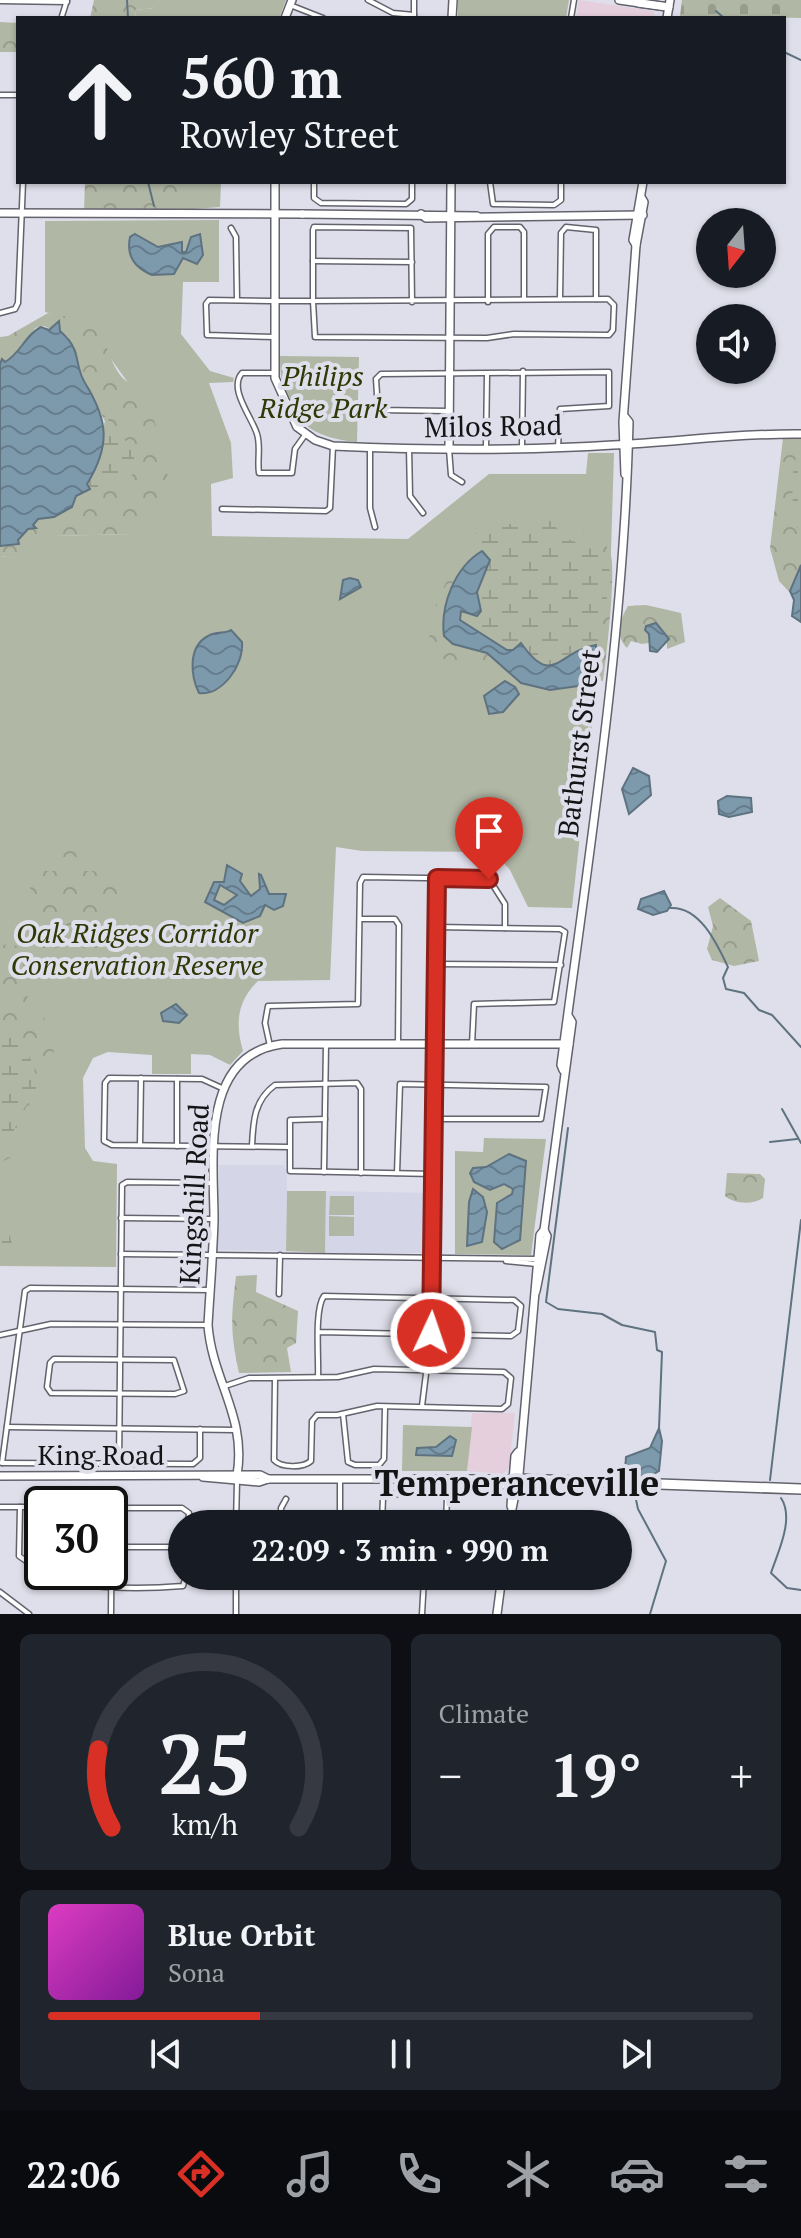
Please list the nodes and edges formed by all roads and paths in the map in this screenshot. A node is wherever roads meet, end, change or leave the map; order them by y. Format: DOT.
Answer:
graph roads {
  1 [pos="368,0"];
  2 [pos="414,0"];
  3 [pos="619,0"];
  4 [pos="0,1"];
  5 [pos="67,1"];
  6 [pos="291,2"];
  7 [pos="666,4"];
  8 [pos="62,16"];
  9 [pos="319,16"];
  10 [pos="414,16"];
  11 [pos="23,184"];
  12 [pos="275,184"];
  13 [pos="314,184"];
  14 [pos="412,184"];
  15 [pos="451,184"];
  16 [pos="490,184"];
  17 [pos="561,184"];
  18 [pos="643,184"];
  19 [pos="0,213"];
  20 [pos="19,213"];
  21 [pos="275,214"];
  22 [pos="450,216"];
  23 [pos="639,217"];
  24 [pos="231,228"];
  25 [pos="313,261"];
  26 [pos="412,262"];
  27 [pos="524,298"];
  28 [pos="560,298"];
  29 [pos="596,299"];
  30 [pos="237,300"];
  31 [pos="275,301"];
  32 [pos="313,301"];
  33 [pos="412,302"];
  34 [pos="450,302"];
  35 [pos="488,302"];
  36 [pos="0,313"];
  37 [pos="274,337"];
  38 [pos="450,338"];
  39 [pos="523,371"];
  40 [pos="274,373"];
  41 [pos="449,375"];
  42 [pos="487,375"];
  43 [pos="449,411"];
  44 [pos="801,434"];
  45 [pos="305,435"];
  46 [pos="626,444"];
  47 [pos="333,446"];
  48 [pos="486,447"];
  49 [pos="522,447"];
  50 [pos="558,447"];
  51 [pos="370,448"];
  52 [pos="409,448"];
  53 [pos="449,449"];
  54 [pos="462,482"];
  55 [pos="222,509"];
  56 [pos="423,513"];
  57 [pos="375,527"];
  58 [pos="437,878"];
  59 [pos="360,919"];
  60 [pos="437,927"];
  61 [pos="505,928"];
  62 [pos="436,964"];
  63 [pos="561,965"];
  64 [pos="326,1044"];
  65 [pos="398,1045"];
  66 [pos="435,1045"];
  67 [pos="270,1046"];
  68 [pos="472,1046"];
  69 [pos="566,1046"];
  70 [pos="141,1078"];
  71 [pos="177,1079"];
  72 [pos="325,1082"];
  73 [pos="435,1083"];
  74 [pos="224,1089"];
  75 [pos="325,1119"];
  76 [pos="435,1119"];
  77 [pos="140,1145"];
  78 [pos="177,1146"];
  79 [pos="214,1146"];
  80 [pos="252,1146"];
  81 [pos="289,1147"];
  82 [pos="324,1172"];
  83 [pos="361,1173"];
  84 [pos="397,1173"];
  85 [pos="434,1174"];
  86 [pos="214,1183"];
  87 [pos="121,1218"];
  88 [pos="214,1219"];
  89 [pos="121,1254"];
  90 [pos="212,1255"];
  91 [pos="280,1255"];
  92 [pos="433,1259"];
  93 [pos="540,1262"];
  94 [pos="120,1289"];
  95 [pos="210,1290"];
  96 [pos="279,1294"];
  97 [pos="433,1297"];
  98 [pos="120,1324"];
  99 [pos="208,1325"];
  100 [pos="19,1332"];
  101 [pos="319,1332"];
  102 [pos="431,1333"];
  103 [pos="0,1335"];
  104 [pos="119,1360"];
  105 [pos="426,1370"];
  106 [pos="318,1377"];
  107 [pos="275,1378"];
  108 [pos="224,1386"];
  109 [pos="119,1394"];
  110 [pos="385,1406"];
  111 [pos="422,1407"];
  112 [pos="343,1414"];
  113 [pos="7,1427"];
  114 [pos="119,1428"];
  115 [pos="200,1429"];
  116 [pos="238,1430"];
  117 [pos="1,1463"];
  118 [pos="119,1463"];
  119 [pos="0,1476"];
  120 [pos="237,1478"];
  121 [pos="340,1478"];
  122 [pos="515,1482"];
  123 [pos="801,1489"];
  124 [pos="286,1499"];
  125 [pos="0,1507"];
  126 [pos="20,1507"];
  127 [pos="24,1507"];
  128 [pos="128,1508"];
  129 [pos="185,1510"];
  130 [pos="236,1510"];
  131 [pos="281,1510"];
  132 [pos="340,1510"];
  133 [pos="383,1510"];
  134 [pos="447,1510"];
  135 [pos="512,1510"];
  136 [pos="128,1547"];
  137 [pos="168,1547"];
  138 [pos="24,1559"];
  139 [pos="128,1585"];
  140 [pos="168,1586"];
  141 [pos="111,1590"];
  142 [pos="236,1590"];
  143 [pos="423,1590"];
  144 [pos="500,1590"];
  145 [pos="0,1592"];
  146 [pos="29,1614"];
  147 [pos="111,1614"];
  148 [pos="236,1614"];
  149 [pos="422,1614"];
  150 [pos="497,1614"];
  1 -- 10 [label="street"];
  2 -- 10 [label="street"];
  3 -- 7 [label="street"];
  4 -- 5 [label="street"];
  5 -- 8 [label="street"];
  6 -- 9 [label="street"];
  11 -- 20 [label="street"];
  12 -- 21 [label="street"];
  13 -- 14 [label="street"];
  15 -- 22 [label="street"];
  16 -- 17 [label="street"];
  18 -- 23 [label="street, Bathurst Street"];
  19 -- 20 [label="street"];
  20 -- 21 [label="street"];
  20 -- 36 [label="street"];
  21 -- 22 [label="street"];
  21 -- 31 [label="street"];
  22 -- 23 [label="street"];
  22 -- 34 [label="street"];
  23 -- 46 [label="street, Bathurst Street"];
  24 -- 30 [label="street"];
  25 -- 26 [label="street"];
  25 -- 26 [label="street"];
  25 -- 32 [label="street"];
  26 -- 33 [label="street"];
  27 -- 28 [label="street"];
  27 -- 35 [label="street"];
  27 -- 35 [label="street"];
  28 -- 29 [label="street"];
  28 -- 29 [label="street"];
  29 -- 38 [label="street"];
  30 -- 31 [label="street"];
  30 -- 37 [label="street"];
  31 -- 32 [label="street"];
  31 -- 37 [label="street"];
  32 -- 33 [label="street"];
  32 -- 38 [label="street"];
  33 -- 34 [label="street"];
  34 -- 35 [label="street"];
  34 -- 38 [label="street"];
  37 -- 40 [label="street"];
  38 -- 41 [label="street"];
  39 -- 42 [label="street"];
  39 -- 49 [label="street"];
  39 -- 50 [label="street"];
  40 -- 45 [label="street"];
  40 -- 45 [label="street"];
  41 -- 42 [label="street"];
  41 -- 43 [label="street"];
  41 -- 43 [label="street"];
  42 -- 48 [label="street"];
  43 -- 53 [label="street"];
  44 -- 46 [label="street, Milos Road"];
  45 -- 47 [label="street, Milos Road"];
  46 -- 50 [label="street, Milos Road"];
  46 -- 69 [label="street, Bathurst Street"];
  47 -- 51 [label="street, Milos Road"];
  47 -- 55 [label="street"];
  48 -- 49 [label="street, Milos Road"];
  48 -- 53 [label="street, Milos Road"];
  49 -- 50 [label="street, Milos Road"];
  51 -- 52 [label="street, Milos Road"];
  51 -- 57 [label="street"];
  52 -- 53 [label="street, Milos Road"];
  52 -- 56 [label="street"];
  53 -- 54 [label="street"];
  58 -- 59 [label="street"];
  58 -- 60 [label="street"];
  58 -- 61 [label="street"];
  59 -- 65 [label="street"];
  59 -- 67 [label="street"];
  60 -- 61 [label="street"];
  60 -- 62 [label="street"];
  61 -- 63 [label="street"];
  62 -- 63 [label="street"];
  62 -- 66 [label="street"];
  63 -- 68 [label="street"];
  64 -- 65 [label="street"];
  64 -- 67 [label="street"];
  64 -- 72 [label="street"];
  65 -- 66 [label="street"];
  66 -- 68 [label="street"];
  66 -- 73 [label="street"];
  67 -- 74 [label="street, Kingshill Road"];
  68 -- 69 [label="street"];
  69 -- 93 [label="street, Bathurst Street"];
  70 -- 71 [label="street"];
  70 -- 77 [label="street"];
  70 -- 77 [label="street"];
  71 -- 74 [label="street"];
  71 -- 78 [label="street"];
  72 -- 75 [label="street"];
  72 -- 80 [label="street"];
  72 -- 83 [label="street"];
  73 -- 76 [label="street"];
  73 -- 76 [label="street"];
  73 -- 84 [label="street"];
  74 -- 79 [label="street, Kingshill Road"];
  75 -- 81 [label="street"];
  75 -- 82 [label="street"];
  76 -- 85 [label="street"];
  77 -- 78 [label="street"];
  78 -- 79 [label="street"];
  79 -- 80 [label="street"];
  79 -- 86 [label="street, Kingshill Road"];
  80 -- 81 [label="street"];
  81 -- 82 [label="street"];
  82 -- 83 [label="street"];
  83 -- 84 [label="street"];
  84 -- 85 [label="street"];
  85 -- 92 [label="street"];
  86 -- 87 [label="street"];
  86 -- 88 [label="street, Kingshill Road"];
  87 -- 88 [label="street"];
  87 -- 89 [label="street"];
  88 -- 90 [label="street, Kingshill Road"];
  89 -- 90 [label="street"];
  89 -- 94 [label="street"];
  90 -- 91 [label="street"];
  90 -- 95 [label="street, Kingshill Road"];
  91 -- 92 [label="street"];
  91 -- 96 [label="street"];
  92 -- 93 [label="street"];
  92 -- 97 [label="street"];
  93 -- 122 [label="street, Bathurst Street"];
  94 -- 95 [label="street"];
  94 -- 98 [label="street"];
  94 -- 100 [label="street"];
  95 -- 99 [label="street, Kingshill Road"];
  97 -- 101 [label="street"];
  97 -- 102 [label="street"];
  97 -- 102 [label="street"];
  98 -- 99 [label="street"];
  98 -- 100 [label="street"];
  98 -- 104 [label="street"];
  99 -- 108 [label="street, Kingshill Road"];
  100 -- 103 [label="street"];
  100 -- 113 [label="street"];
  101 -- 102 [label="street"];
  101 -- 106 [label="street"];
  102 -- 105 [label="street"];
  104 -- 109 [label="street"];
  104 -- 109 [label="street"];
  104 -- 109 [label="street"];
  105 -- 106 [label="street"];
  105 -- 111 [label="street"];
  105 -- 111 [label="street"];
  106 -- 107 [label="street"];
  107 -- 108 [label="street"];
  107 -- 112 [label="street"];
  108 -- 116 [label="street, Kingshill Road"];
  109 -- 114 [label="street"];
  110 -- 111 [label="street"];
  110 -- 112 [label="street"];
  110 -- 112 [label="street"];
  113 -- 114 [label="street"];
  113 -- 117 [label="street"];
  114 -- 115 [label="street"];
  114 -- 118 [label="street"];
  115 -- 116 [label="street"];
  115 -- 118 [label="street"];
  116 -- 120 [label="street, Kingshill Road"];
  117 -- 118 [label="street"];
  119 -- 120 [label="street, King Road"];
  120 -- 121 [label="street, King Road"];
  120 -- 130 [label="street"];
  121 -- 122 [label="street, King Road"];
  121 -- 132 [label="street"];
  122 -- 123 [label="main road, King Road"];
  122 -- 135 [label="street, Bathurst Street"];
  124 -- 131 [label="street"];
  125 -- 126 [label="street"];
  126 -- 127 [label="street"];
  126 -- 138 [label="street"];
  128 -- 129 [label="street"];
  133 -- 134 [label="street"];
  136 -- 137 [label="street"];
  139 -- 140 [label="street"];
  141 -- 147 [label="street"];
  142 -- 148 [label="street"];
  143 -- 149 [label="street"];
  144 -- 150 [label="street"];
  145 -- 146 [label="street"];
}
